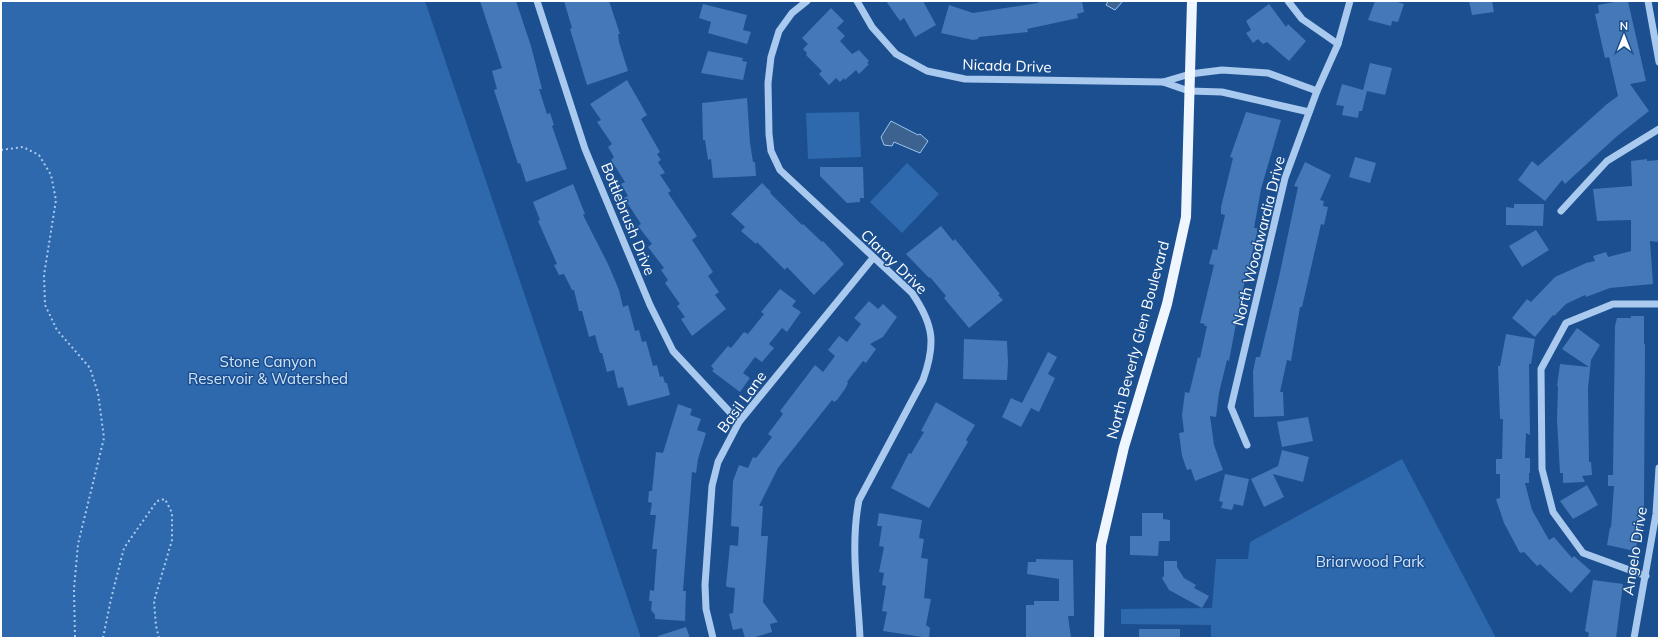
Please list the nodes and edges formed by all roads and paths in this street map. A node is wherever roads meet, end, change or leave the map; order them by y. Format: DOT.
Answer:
graph roads {
  1 [pos="537,1"];
  2 [pos="807,1"];
  3 [pos="857,1"];
  4 [pos="1192,1"];
  5 [pos="1288,1"];
  6 [pos="1350,1"];
  7 [pos="1648,1"];
  8 [pos="1338,44"];
  9 [pos="1659,62"];
  10 [pos="1190,74"];
  11 [pos="1163,82"];
  12 [pos="1189,91"];
  13 [pos="1317,91"];
  14 [pos="1309,112"];
  15 [pos="1659,129"];
  16 [pos="1,150"];
  17 [pos="1561,211"];
  18 [pos="873,258"];
  19 [pos="1659,304"];
  20 [pos="739,422"];
  21 [pos="1247,445"];
  22 [pos="1659,468"];
  23 [pos="1646,576"];
  24 [pos="75,638"];
  25 [pos="103,638"];
  26 [pos="159,638"];
  27 [pos="713,638"];
  28 [pos="860,638"];
  29 [pos="1099,638"];
  30 [pos="1634,638"];
  1 -- 20 [label="street, Bottlebrush Drive"];
  2 -- 18 [label="street, Claray Drive"];
  3 -- 11 [label="street, Nicada Drive"];
  4 -- 10 [label="main road, North Beverly Glen Boulevard"];
  5 -- 8 [label="street"];
  6 -- 8 [label="street, North Woodwardia Drive"];
  7 -- 9 [label="street"];
  8 -- 13 [label="street, North Woodwardia Drive"];
  10 -- 11 [label="street, Nicada Drive"];
  10 -- 12 [label="main road, North Beverly Glen Boulevard"];
  10 -- 13 [label="street, Nicada Drive"];
  11 -- 12 [label="street, Nicada Drive"];
  12 -- 14 [label="street, Nicada Drive"];
  12 -- 29 [label="main road, North Beverly Glen Boulevard"];
  13 -- 14 [label="street, North Woodwardia Drive"];
  14 -- 21 [label="street, North Woodwardia Drive"];
  15 -- 17 [label="street"];
  16 -- 24 [label="path"];
  18 -- 20 [label="street, Basil Lane"];
  18 -- 28 [label="street, Claray Drive"];
  19 -- 23 [label="street"];
  20 -- 27 [label="street, Basil Lane"];
  22 -- 23 [label="street, Angelo Drive"];
  23 -- 30 [label="street, Angelo Drive"];
  25 -- 26 [label="path"];
}
